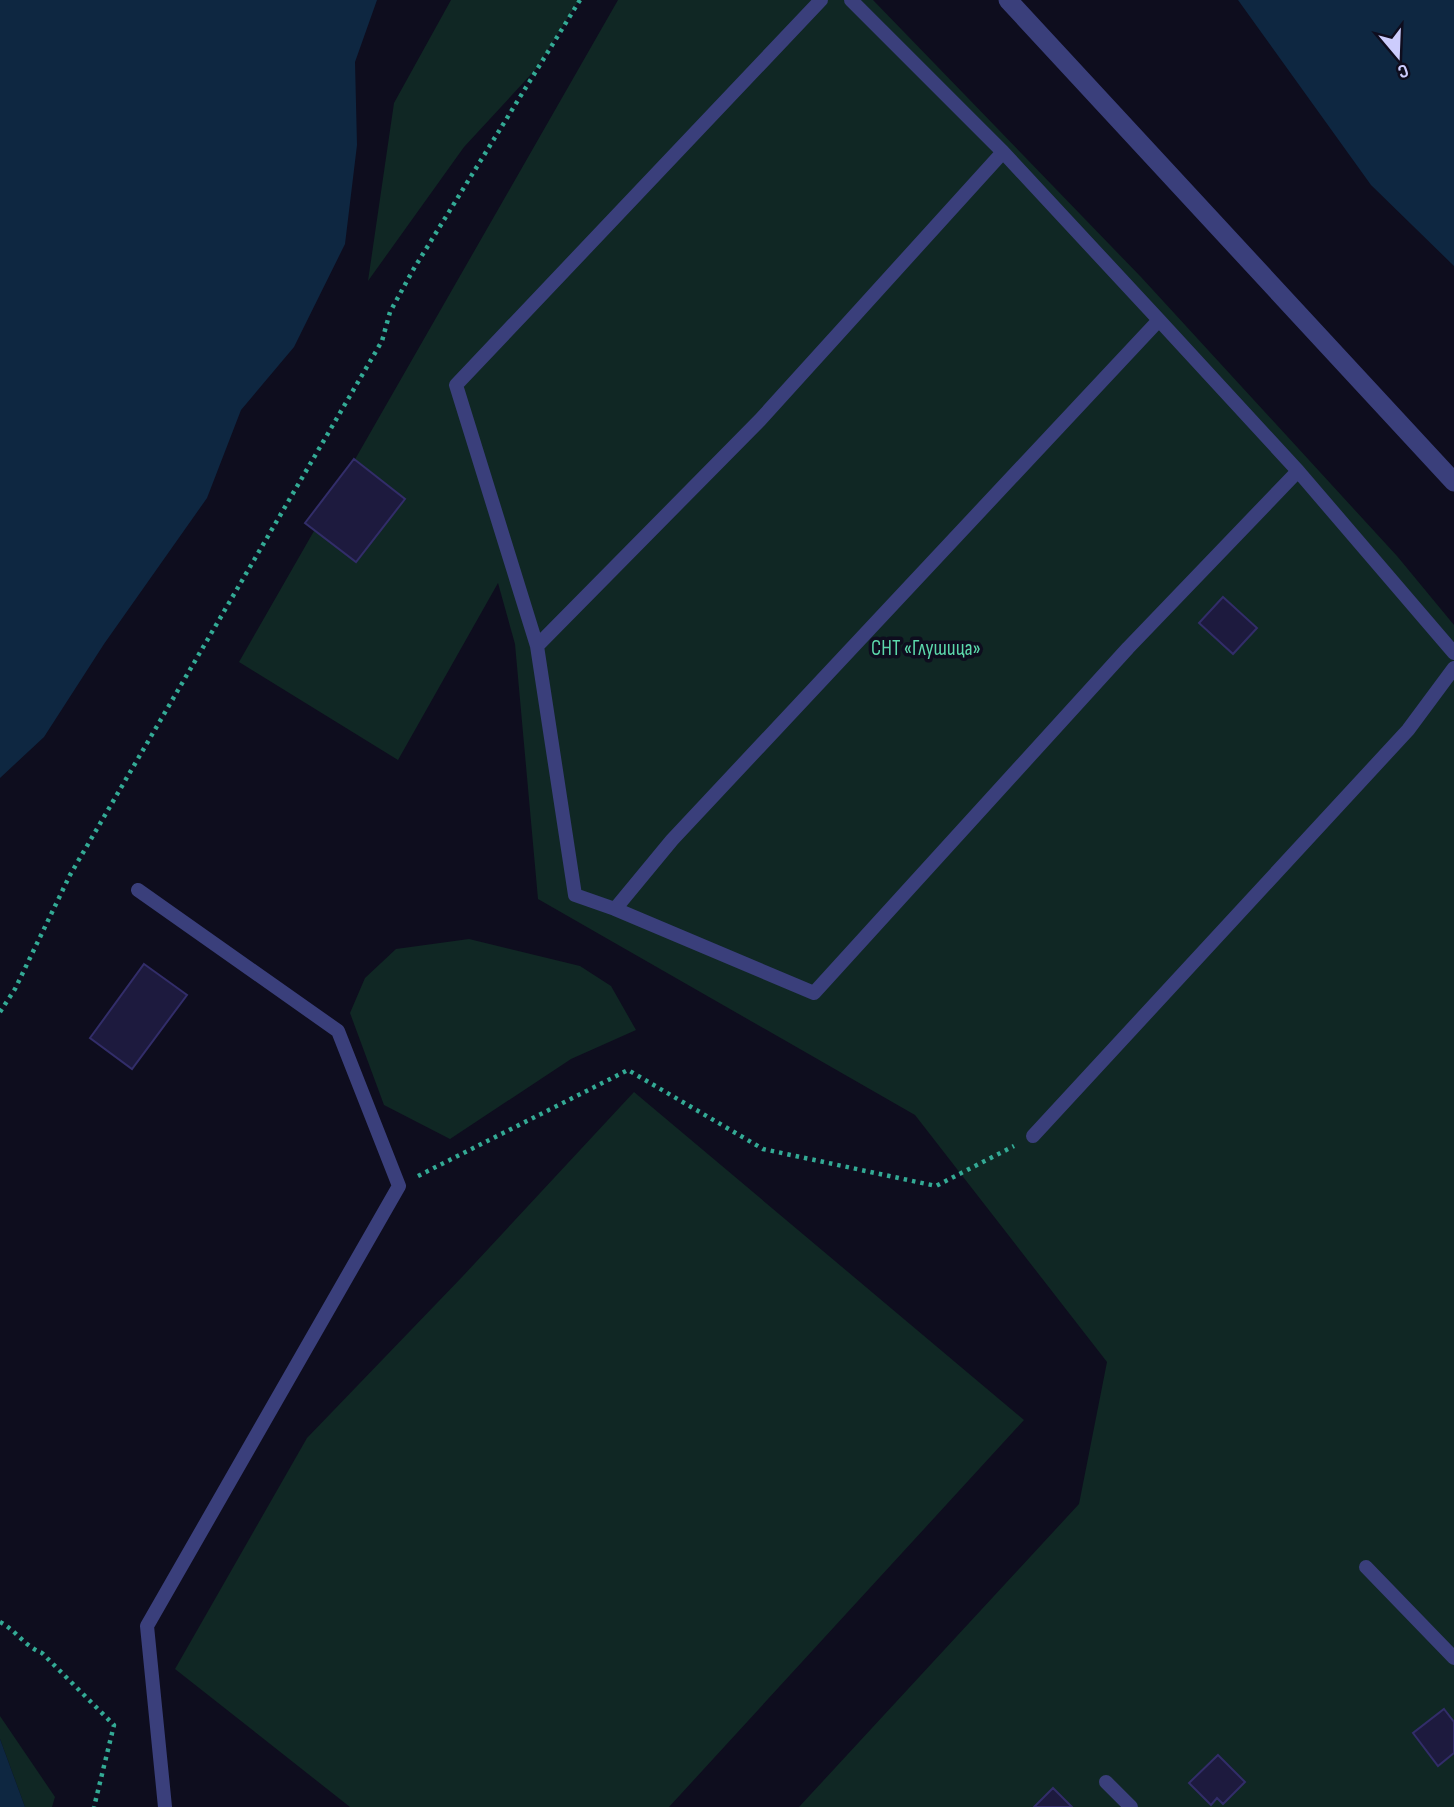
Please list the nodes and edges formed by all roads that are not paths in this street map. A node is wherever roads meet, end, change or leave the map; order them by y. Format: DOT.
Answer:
graph roads {
  1 [pos="821,0"];
  2 [pos="851,0"];
  3 [pos="1009,0"];
  4 [pos="1003,152"];
  5 [pos="1159,320"];
  6 [pos="1298,471"];
  7 [pos="1454,482"];
  8 [pos="537,646"];
  9 [pos="1454,653"];
  10 [pos="1454,668"];
  11 [pos="138,890"];
  12 [pos="615,909"];
  13 [pos="1033,1136"];
  14 [pos="1366,1567"];
  15 [pos="1454,1658"];
  16 [pos="1106,1782"];
  17 [pos="165,1807"];
  18 [pos="1131,1807"];
  1 -- 8 [label="lane"];
  2 -- 4 [label="lane"];
  3 -- 7 [label="street"];
  4 -- 5 [label="lane"];
  4 -- 8 [label="lane"];
  5 -- 6 [label="lane"];
  5 -- 12 [label="lane"];
  6 -- 9 [label="lane"];
  6 -- 12 [label="lane"];
  8 -- 12 [label="lane"];
  10 -- 13 [label="lane"];
  11 -- 17 [label="lane"];
  14 -- 15 [label="lane"];
  16 -- 18 [label="lane"];
}
